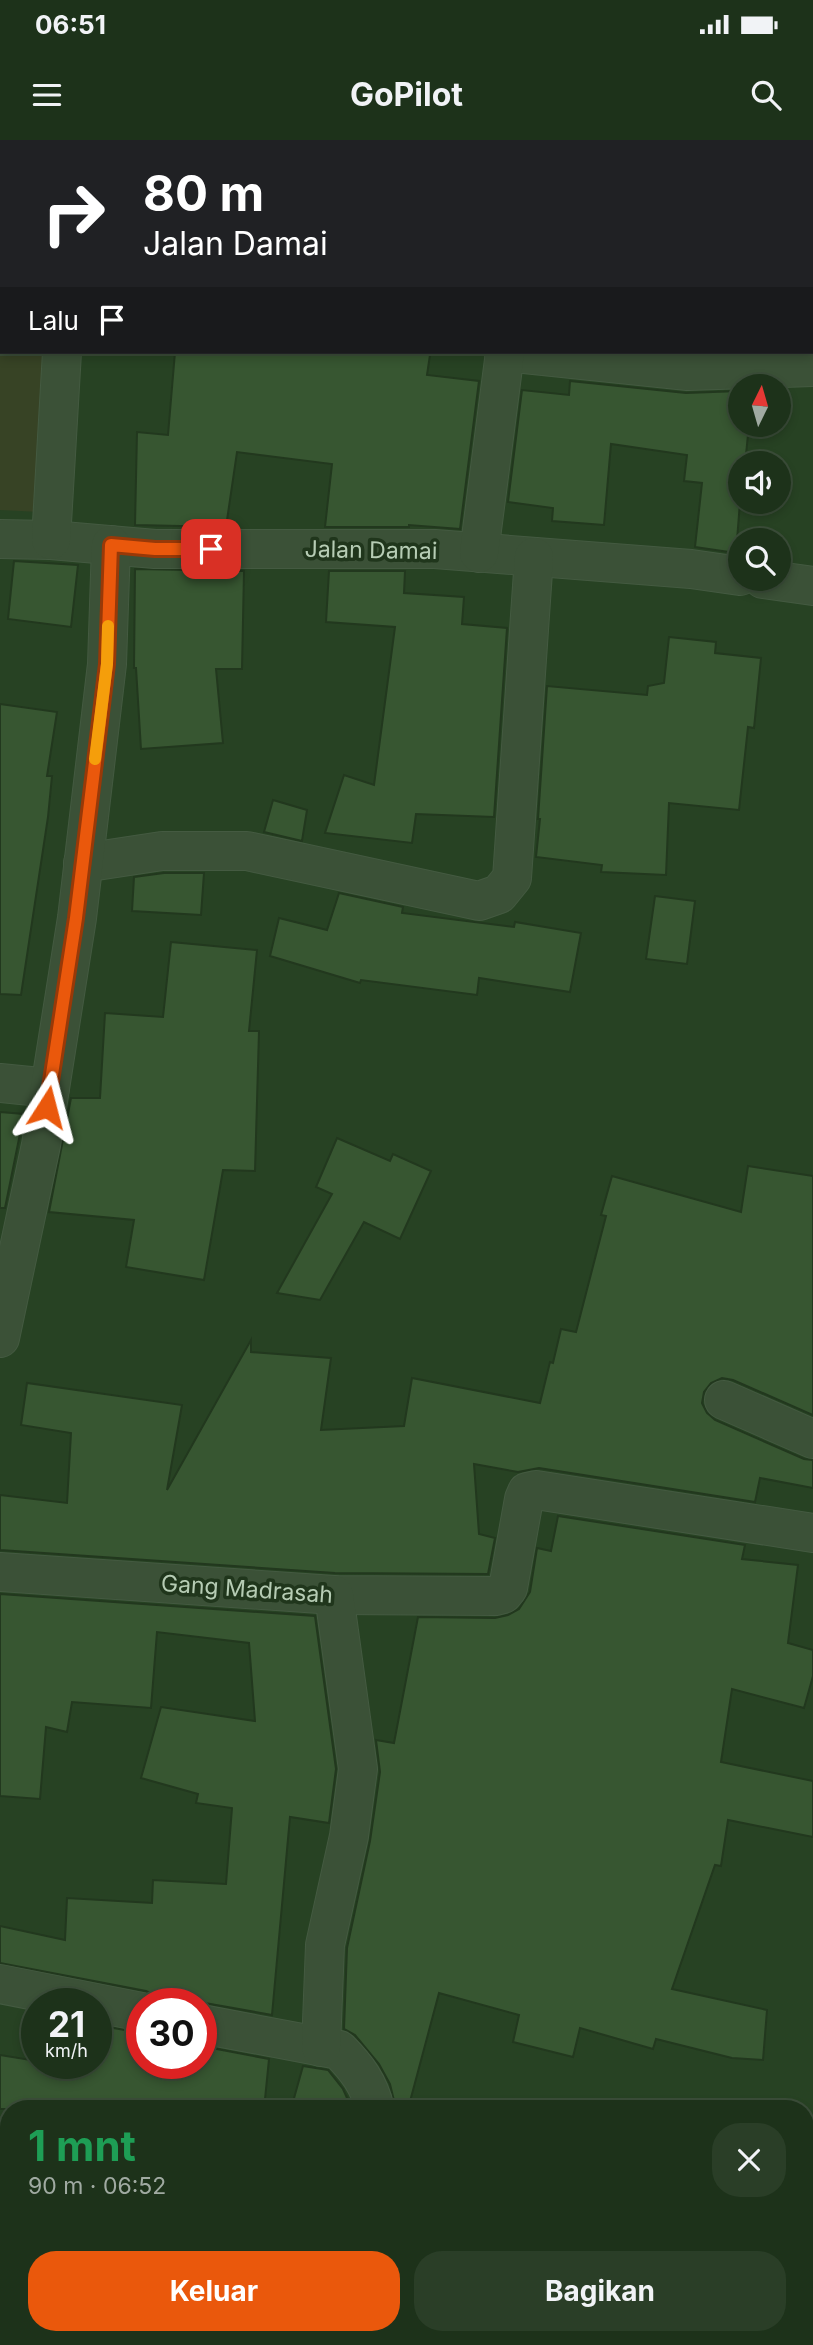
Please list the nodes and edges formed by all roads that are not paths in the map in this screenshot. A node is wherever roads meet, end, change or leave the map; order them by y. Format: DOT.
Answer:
graph roads {
  1 [pos="62,354"];
  2 [pos="505,354"];
  3 [pos="524,354"];
  4 [pos="813,367"];
  5 [pos="0,540"];
  6 [pos="51,540"];
  7 [pos="111,545"];
  8 [pos="480,553"];
  9 [pos="534,557"];
  10 [pos="728,574"];
  11 [pos="791,583"];
  12 [pos="813,586"];
  13 [pos="83,863"];
  14 [pos="0,1083"];
  15 [pos="50,1088"];
  16 [pos="0,1339"];
  17 [pos="724,1400"];
  18 [pos="813,1439"];
  19 [pos="813,1533"];
  20 [pos="0,1572"];
  21 [pos="334,1595"];
  22 [pos="0,1984"];
  23 [pos="126,2009"];
  24 [pos="217,2027"];
  25 [pos="321,2047"];
  26 [pos="373,2100"];
  1 -- 6 [label="street"];
  2 -- 8 [label="street"];
  3 -- 4 [label="street"];
  5 -- 6 [label="street, Jalan Damai"];
  6 -- 7 [label="street, Jalan Damai"];
  7 -- 8 [label="street, Jalan Damai"];
  7 -- 13 [label="street"];
  8 -- 9 [label="street, Jalan Damai"];
  9 -- 10 [label="street, Jalan Damai"];
  9 -- 13 [label="street"];
  11 -- 12 [label="street"];
  13 -- 15 [label="street"];
  14 -- 15 [label="street"];
  15 -- 16 [label="street"];
  17 -- 18 [label="street"];
  19 -- 21 [label="street, Gang Madrasah"];
  20 -- 21 [label="street, Gang Madrasah"];
  21 -- 25 [label="street"];
  22 -- 23 [label="street"];
  24 -- 25 [label="street"];
  25 -- 26 [label="street"];
}
